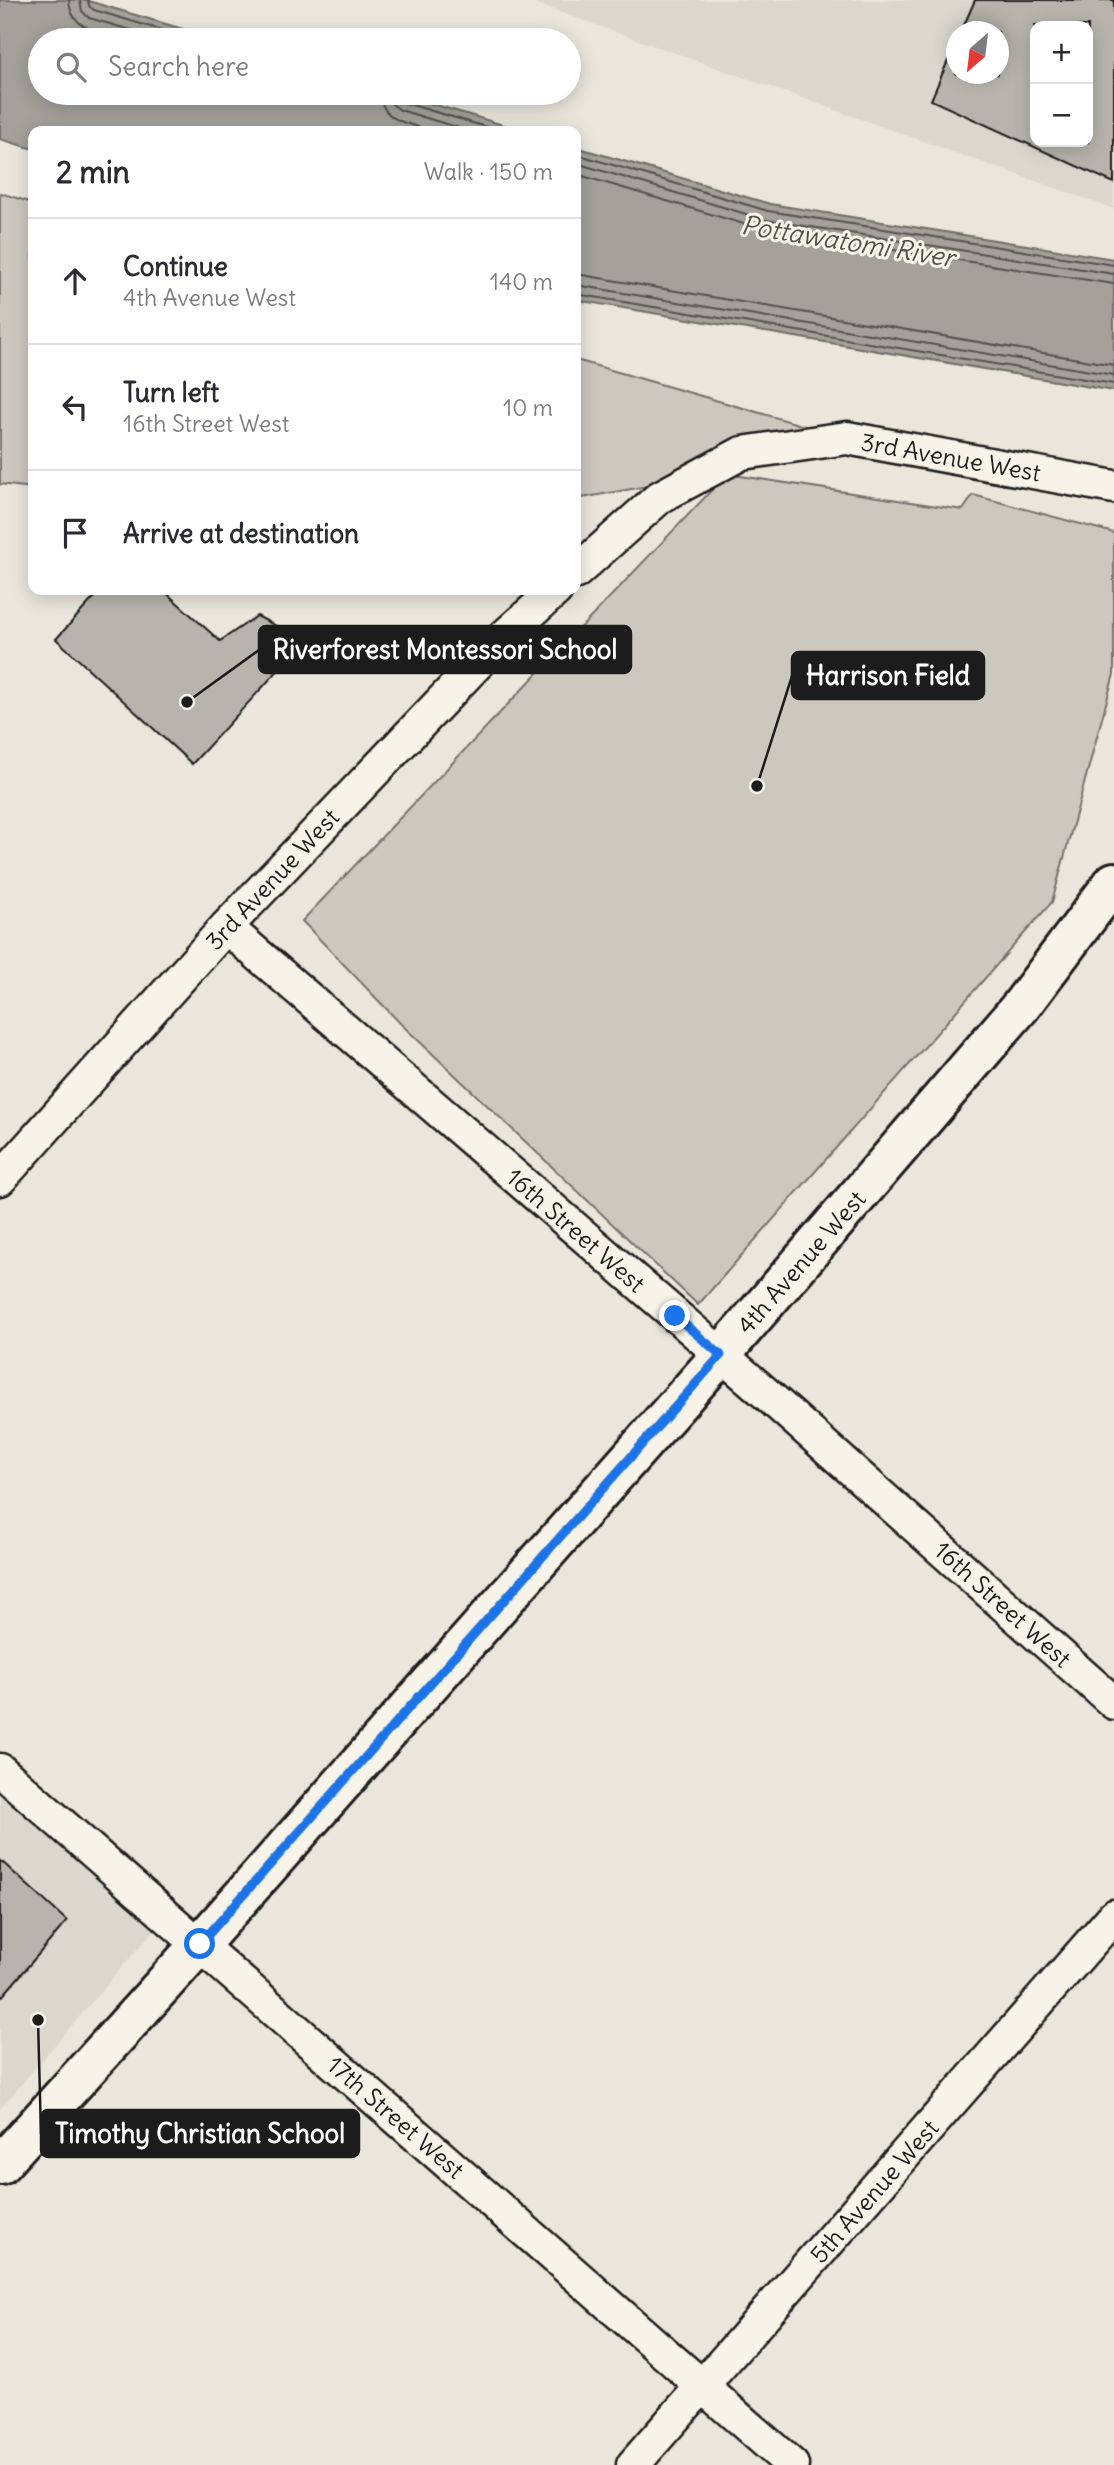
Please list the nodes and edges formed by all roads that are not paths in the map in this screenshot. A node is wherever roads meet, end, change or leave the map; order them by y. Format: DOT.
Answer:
graph roads {
  1 [pos="1114,487"];
  2 [pos="581,568"];
  3 [pos="550,595"];
  4 [pos="1114,882"];
  5 [pos="226,926"];
  6 [pos="0,1179"];
  7 [pos="721,1355"];
  8 [pos="1114,1703"];
  9 [pos="0,1770"];
  10 [pos="1114,1916"];
  11 [pos="200,1944"];
  12 [pos="0,2165"];
  13 [pos="702,2386"];
  14 [pos="633,2465"];
  15 [pos="792,2465"];
  1 -- 2 [label="street, 3rd Avenue West"];
  3 -- 5 [label="street, 3rd Avenue West"];
  4 -- 7 [label="street, 4th Avenue West"];
  5 -- 6 [label="street, 3rd Avenue West"];
  5 -- 7 [label="street, 16th Street West"];
  7 -- 8 [label="street, 16th Street West"];
  7 -- 11 [label="street, 4th Avenue West"];
  9 -- 11 [label="street, 17th Street West"];
  10 -- 13 [label="street, 5th Avenue West"];
  11 -- 12 [label="street, 4th Avenue West"];
  11 -- 13 [label="street, 17th Street West"];
  13 -- 14 [label="street, 5th Avenue West"];
  13 -- 15 [label="street, 17th Street West"];
}
